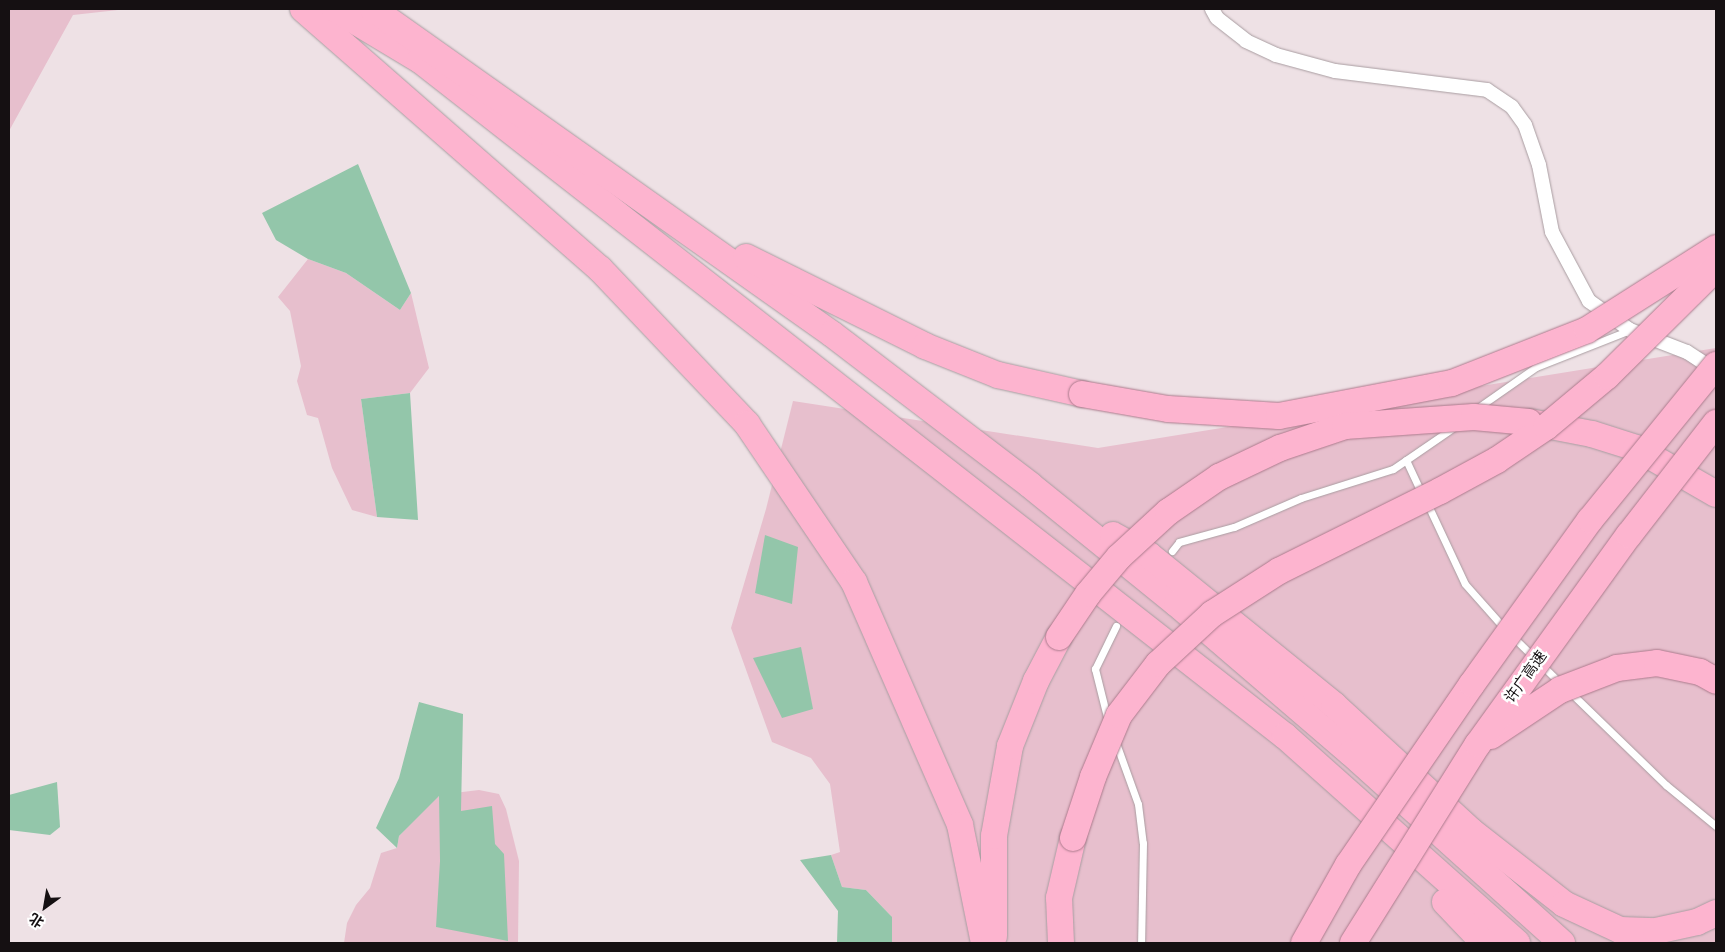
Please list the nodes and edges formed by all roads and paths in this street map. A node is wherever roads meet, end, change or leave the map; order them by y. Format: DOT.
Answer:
graph roads {
  1 [pos="303,9"];
  2 [pos="335,9"];
  3 [pos="373,9"];
  4 [pos="1212,9"];
  5 [pos="682,226"];
  6 [pos="1716,248"];
  7 [pos="1716,268"];
  8 [pos="1630,330"];
  9 [pos="1716,364"];
  10 [pos="1716,371"];
  11 [pos="1716,423"];
  12 [pos="1406,460"];
  13 [pos="1716,494"];
  14 [pos="1042,495"];
  15 [pos="1172,551"];
  16 [pos="1116,626"];
  17 [pos="1716,681"];
  18 [pos="1285,736"];
  19 [pos="1478,744"];
  20 [pos="1716,826"];
  21 [pos="1716,914"];
  22 [pos="984,943"];
  23 [pos="994,943"];
  24 [pos="1061,943"];
  25 [pos="1142,943"];
  26 [pos="1304,943"];
  27 [pos="1353,943"];
  28 [pos="1484,943"];
  29 [pos="1517,943"];
  30 [pos="1562,943"];
  1 -- 22 [label="highway"];
  2 -- 18 [label="highway"];
  3 -- 5 [label="highway"];
  4 -- 8 [label="street"];
  5 -- 6 [label="highway, bridge"];
  5 -- 14 [label="highway"];
  7 -- 24 [label="highway, bridge"];
  8 -- 10 [label="street"];
  8 -- 12 [label="lane"];
  9 -- 26 [label="highway, bridge"];
  11 -- 19 [label="highway, 许广高速, bridge"];
  12 -- 15 [label="lane"];
  12 -- 20 [label="lane"];
  13 -- 23 [label="highway, bridge"];
  14 -- 21 [label="highway"];
  14 -- 30 [label="highway"];
  16 -- 25 [label="lane"];
  17 -- 19 [label="highway, bridge"];
  18 -- 28 [label="highway"];
  18 -- 29 [label="highway"];
  19 -- 27 [label="highway, 许广高速, bridge"];
}
